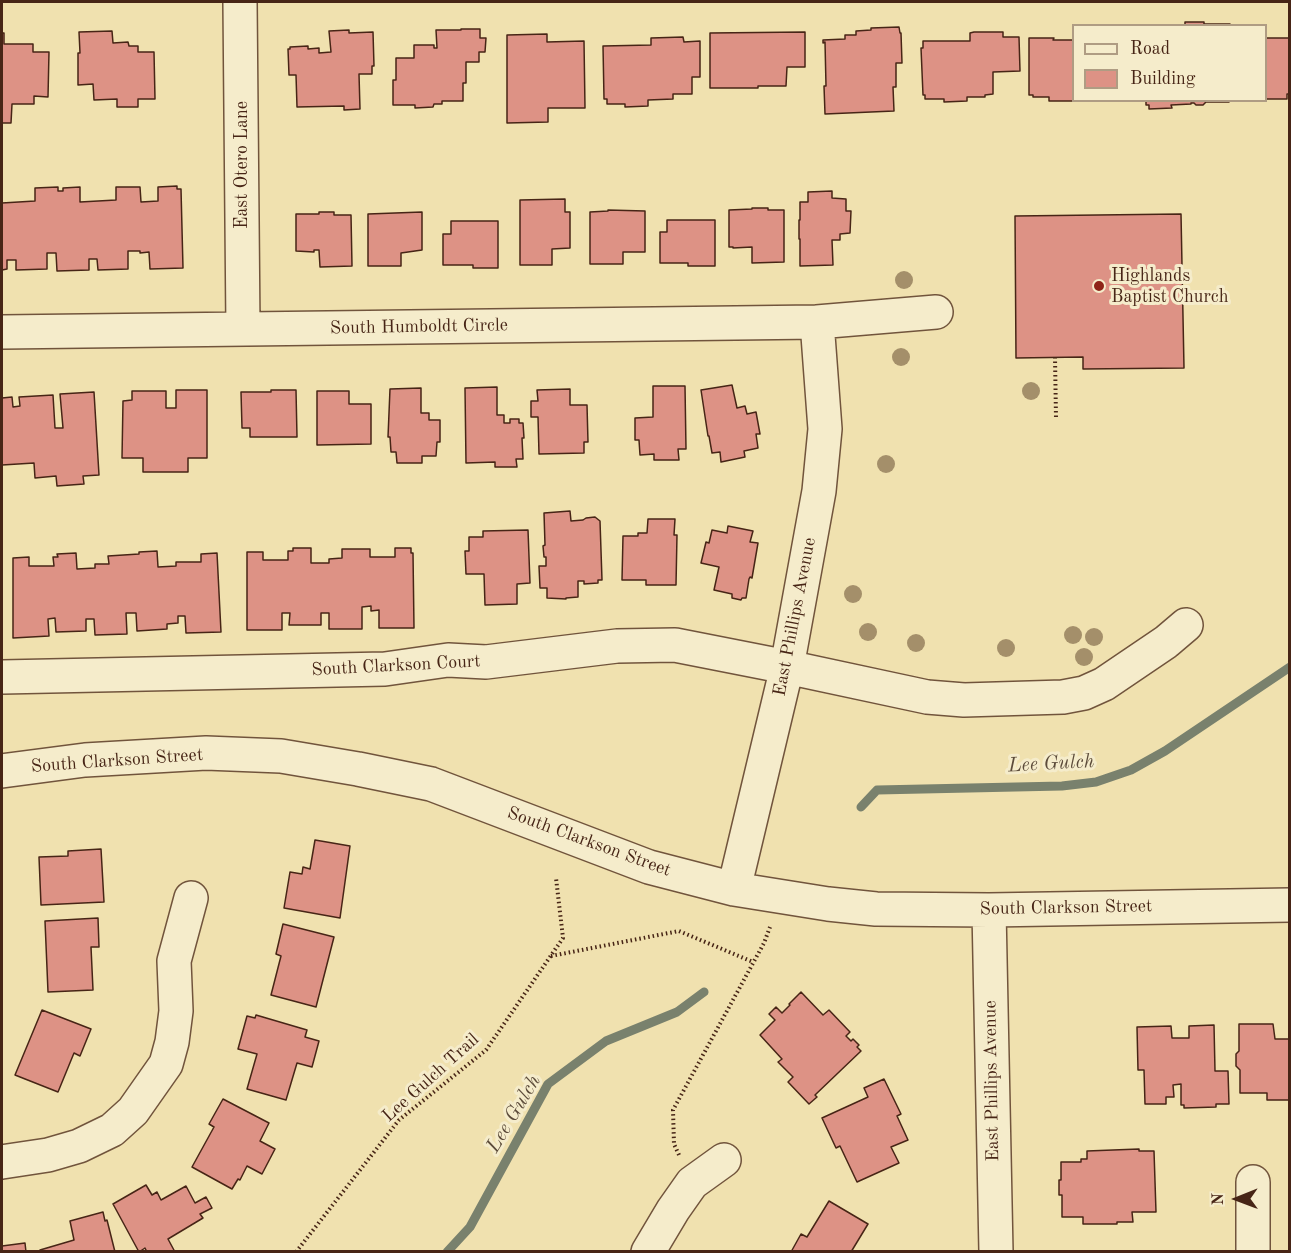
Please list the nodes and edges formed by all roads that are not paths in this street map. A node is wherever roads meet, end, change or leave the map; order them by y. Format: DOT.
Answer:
graph roads {
  1 [pos="240,2"];
  2 [pos="936,312"];
  3 [pos="243,329"];
  4 [pos="2,332"];
  5 [pos="818,332"];
  6 [pos="1186,625"];
  7 [pos="787,667"];
  8 [pos="2,677"];
  9 [pos="2,771"];
  10 [pos="734,889"];
  11 [pos="190,898"];
  12 [pos="1290,905"];
  13 [pos="989,910"];
  14 [pos="724,1160"];
  15 [pos="2,1162"];
  16 [pos="1253,1182"];
  17 [pos="648,1251"];
  18 [pos="996,1251"];
  19 [pos="1253,1251"];
  1 -- 3 [label="street, East Otero Lane"];
  2 -- 5 [label="street, South Humboldt Circle"];
  3 -- 4 [label="street, South Humboldt Circle"];
  3 -- 5 [label="street, South Humboldt Circle"];
  5 -- 7 [label="street, East Phillips Avenue"];
  6 -- 7 [label="street, South Clarkson Court"];
  7 -- 8 [label="street, South Clarkson Court"];
  7 -- 10 [label="street, East Phillips Avenue"];
  9 -- 10 [label="street, South Clarkson Street"];
  10 -- 13 [label="street, South Clarkson Street"];
  11 -- 15 [label="street"];
  12 -- 13 [label="street, South Clarkson Street"];
  13 -- 18 [label="street, East Phillips Avenue"];
  14 -- 17 [label="street"];
  16 -- 19 [label="street"];
}
